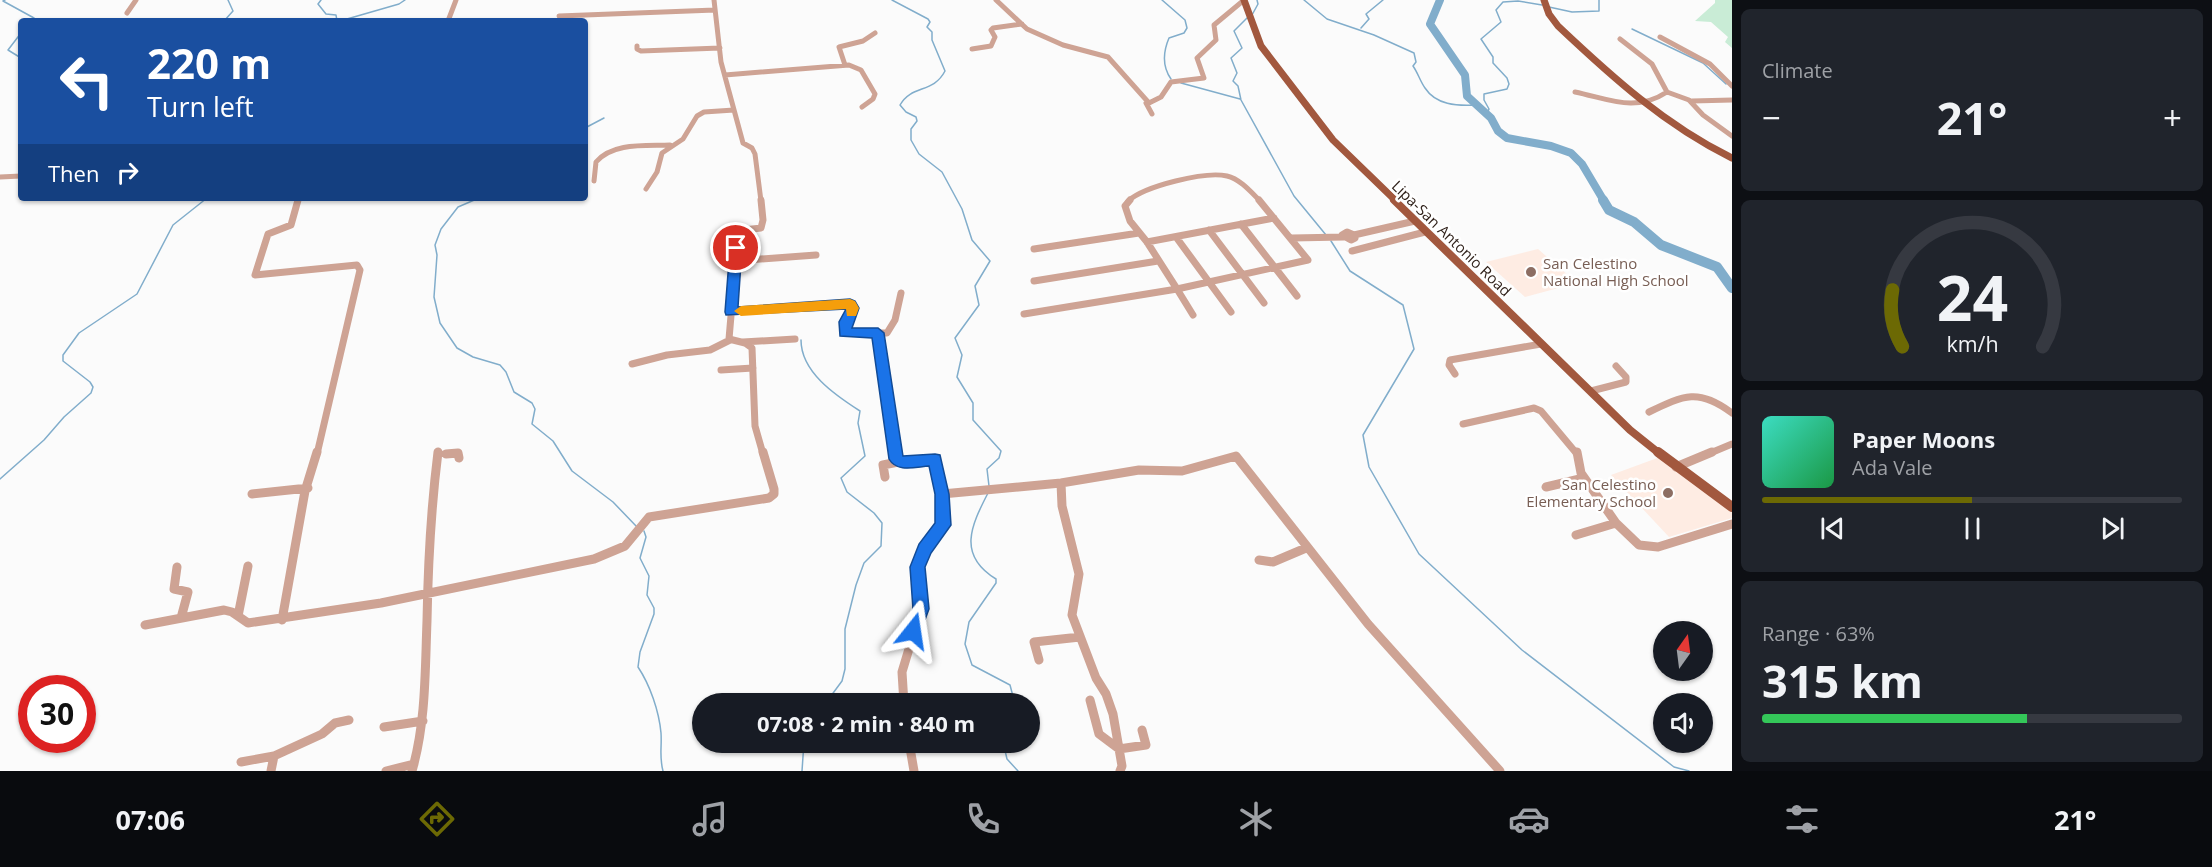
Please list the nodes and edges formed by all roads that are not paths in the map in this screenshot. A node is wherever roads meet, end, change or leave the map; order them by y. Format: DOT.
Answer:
graph roads {
  1 [pos="136,0"];
  2 [pos="456,0"];
  3 [pos="714,0"];
  4 [pos="996,0"];
  5 [pos="1244,0"];
  6 [pos="1544,0"];
  7 [pos="715,10"];
  8 [pos="127,13"];
  9 [pos="559,16"];
  10 [pos="449,18"];
  11 [pos="1022,24"];
  12 [pos="875,33"];
  13 [pos="1660,37"];
  14 [pos="1620,39"];
  15 [pos="637,46"];
  16 [pos="720,48"];
  17 [pos="972,49"];
  18 [pos="845,65"];
  19 [pos="725,75"];
  20 [pos="1732,86"];
  21 [pos="1575,92"];
  22 [pos="1667,92"];
  23 [pos="1732,100"];
  24 [pos="1692,101"];
  25 [pos="1146,103"];
  26 [pos="1641,104"];
  27 [pos="862,107"];
  28 [pos="734,110"];
  29 [pos="1152,114"];
  30 [pos="1732,136"];
  31 [pos="672,145"];
  32 [pos="1732,158"];
  33 [pos="18,176"];
  34 [pos="0,177"];
  35 [pos="594,181"];
  36 [pos="646,189"];
  37 [pos="298,201"];
  38 [pos="1274,218"];
  39 [pos="1414,221"];
  40 [pos="1241,224"];
  41 [pos="1209,230"];
  42 [pos="1425,232"];
  43 [pos="1139,233"];
  44 [pos="1176,237"];
  45 [pos="1292,238"];
  46 [pos="1147,242"];
  47 [pos="1034,249"];
  48 [pos="1352,251"];
  49 [pos="816,255"];
  50 [pos="734,261"];
  51 [pos="1158,261"];
  52 [pos="1275,268"];
  53 [pos="1243,275"];
  54 [pos="1034,282"];
  55 [pos="1209,282"];
  56 [pos="1176,289"];
  57 [pos="901,293"];
  58 [pos="1297,296"];
  59 [pos="1264,303"];
  60 [pos="731,312"];
  61 [pos="1231,312"];
  62 [pos="1024,314"];
  63 [pos="1193,315"];
  64 [pos="878,333"];
  65 [pos="795,339"];
  66 [pos="730,340"];
  67 [pos="742,343"];
  68 [pos="1541,344"];
  69 [pos="632,364"];
  70 [pos="1616,366"];
  71 [pos="753,368"];
  72 [pos="720,370"];
  73 [pos="1455,374"];
  74 [pos="1591,391"];
  75 [pos="1649,412"];
  76 [pos="1732,413"];
  77 [pos="1463,424"];
  78 [pos="1732,444"];
  79 [pos="459,458"];
  80 [pos="898,462"];
  81 [pos="1676,467"];
  82 [pos="885,477"];
  83 [pos="1584,478"];
  84 [pos="1061,483"];
  85 [pos="308,488"];
  86 [pos="1546,488"];
  87 [pos="252,494"];
  88 [pos="942,494"];
  89 [pos="1732,507"];
  90 [pos="1616,523"];
  91 [pos="1732,524"];
  92 [pos="1576,535"];
  93 [pos="1306,548"];
  94 [pos="1259,560"];
  95 [pos="248,566"];
  96 [pos="177,567"];
  97 [pos="428,594"];
  98 [pos="238,616"];
  99 [pos="181,618"];
  100 [pos="282,620"];
  101 [pos="145,625"];
  102 [pos="1080,637"];
  103 [pos="1040,660"];
  104 [pos="903,693"];
  105 [pos="1090,700"];
  106 [pos="349,720"];
  107 [pos="423,721"];
  108 [pos="384,727"];
  109 [pos="1142,730"];
  110 [pos="1119,749"];
  111 [pos="911,753"];
  112 [pos="274,756"];
  113 [pos="241,762"];
  114 [pos="413,768"];
  115 [pos="271,771"];
  116 [pos="386,771"];
  117 [pos="914,771"];
  118 [pos="1120,771"];
  119 [pos="1500,771"];
  1 -- 8 [label="street"];
  2 -- 10 [label="street"];
  3 -- 7 [label="street"];
  4 -- 11 [label="street"];
  5 -- 25 [label="street"];
  5 -- 39 [label="main road, Lipa-San Antonio Road"];
  6 -- 26 [label="main road"];
  7 -- 9 [label="street"];
  7 -- 16 [label="street"];
  11 -- 17 [label="street"];
  11 -- 25 [label="street"];
  12 -- 18 [label="street"];
  13 -- 20 [label="street"];
  14 -- 22 [label="street"];
  15 -- 16 [label="street"];
  16 -- 19 [label="street"];
  18 -- 19 [label="street"];
  18 -- 27 [label="street"];
  19 -- 28 [label="street"];
  21 -- 26 [label="street"];
  22 -- 24 [label="street"];
  22 -- 26 [label="street"];
  23 -- 24 [label="street"];
  24 -- 30 [label="street"];
  25 -- 29 [label="street"];
  26 -- 32 [label="main road"];
  28 -- 31 [label="street"];
  28 -- 50 [label="street"];
  31 -- 35 [label="street"];
  31 -- 36 [label="street"];
  33 -- 34 [label="street"];
  37 -- 85 [label="street"];
  38 -- 40 [label="street"];
  38 -- 43 [label="street"];
  38 -- 45 [label="street"];
  39 -- 42 [label="main road, Lipa-San Antonio Road"];
  39 -- 45 [label="street"];
  40 -- 41 [label="street"];
  40 -- 52 [label="street"];
  41 -- 44 [label="street"];
  41 -- 53 [label="street"];
  42 -- 48 [label="street"];
  42 -- 68 [label="main road, Lipa-San Antonio Road"];
  43 -- 46 [label="street"];
  43 -- 47 [label="street"];
  44 -- 46 [label="street"];
  44 -- 55 [label="street"];
  45 -- 52 [label="street"];
  46 -- 51 [label="street"];
  49 -- 50 [label="street"];
  50 -- 60 [label="street"];
  51 -- 54 [label="street"];
  51 -- 56 [label="street"];
  52 -- 53 [label="street"];
  52 -- 58 [label="street"];
  53 -- 55 [label="street"];
  53 -- 59 [label="street"];
  55 -- 56 [label="street"];
  55 -- 61 [label="street"];
  56 -- 62 [label="street"];
  56 -- 63 [label="street"];
  57 -- 64 [label="street"];
  60 -- 64 [label="street"];
  60 -- 66 [label="street"];
  64 -- 80 [label="street"];
  65 -- 67 [label="street"];
  66 -- 67 [label="street"];
  66 -- 69 [label="street"];
  67 -- 71 [label="street"];
  68 -- 73 [label="street"];
  68 -- 74 [label="main road, Lipa-San Antonio Road"];
  70 -- 74 [label="street"];
  71 -- 72 [label="street"];
  71 -- 97 [label="street"];
  74 -- 81 [label="main road, Lipa-San Antonio Road"];
  75 -- 76 [label="street"];
  77 -- 83 [label="street"];
  78 -- 81 [label="street"];
  79 -- 97 [label="street"];
  80 -- 82 [label="street"];
  80 -- 88 [label="street"];
  81 -- 89 [label="main road, Lipa-San Antonio Road"];
  83 -- 86 [label="street"];
  83 -- 90 [label="street"];
  84 -- 88 [label="street"];
  84 -- 93 [label="street"];
  84 -- 102 [label="street"];
  85 -- 87 [label="street"];
  85 -- 100 [label="street"];
  88 -- 104 [label="street"];
  90 -- 91 [label="street"];
  90 -- 92 [label="street"];
  93 -- 94 [label="street"];
  93 -- 119 [label="street"];
  95 -- 98 [label="street"];
  96 -- 99 [label="street"];
  97 -- 100 [label="street"];
  97 -- 107 [label="street"];
  98 -- 99 [label="street"];
  98 -- 100 [label="street"];
  99 -- 101 [label="street"];
  102 -- 103 [label="street"];
  102 -- 110 [label="street"];
  105 -- 110 [label="street"];
  106 -- 112 [label="street"];
  107 -- 108 [label="street"];
  107 -- 114 [label="street"];
  109 -- 110 [label="street"];
  110 -- 118 [label="street"];
  111 -- 117 [label="street"];
  112 -- 113 [label="street"];
  112 -- 115 [label="street"];
  114 -- 116 [label="street"];
}
